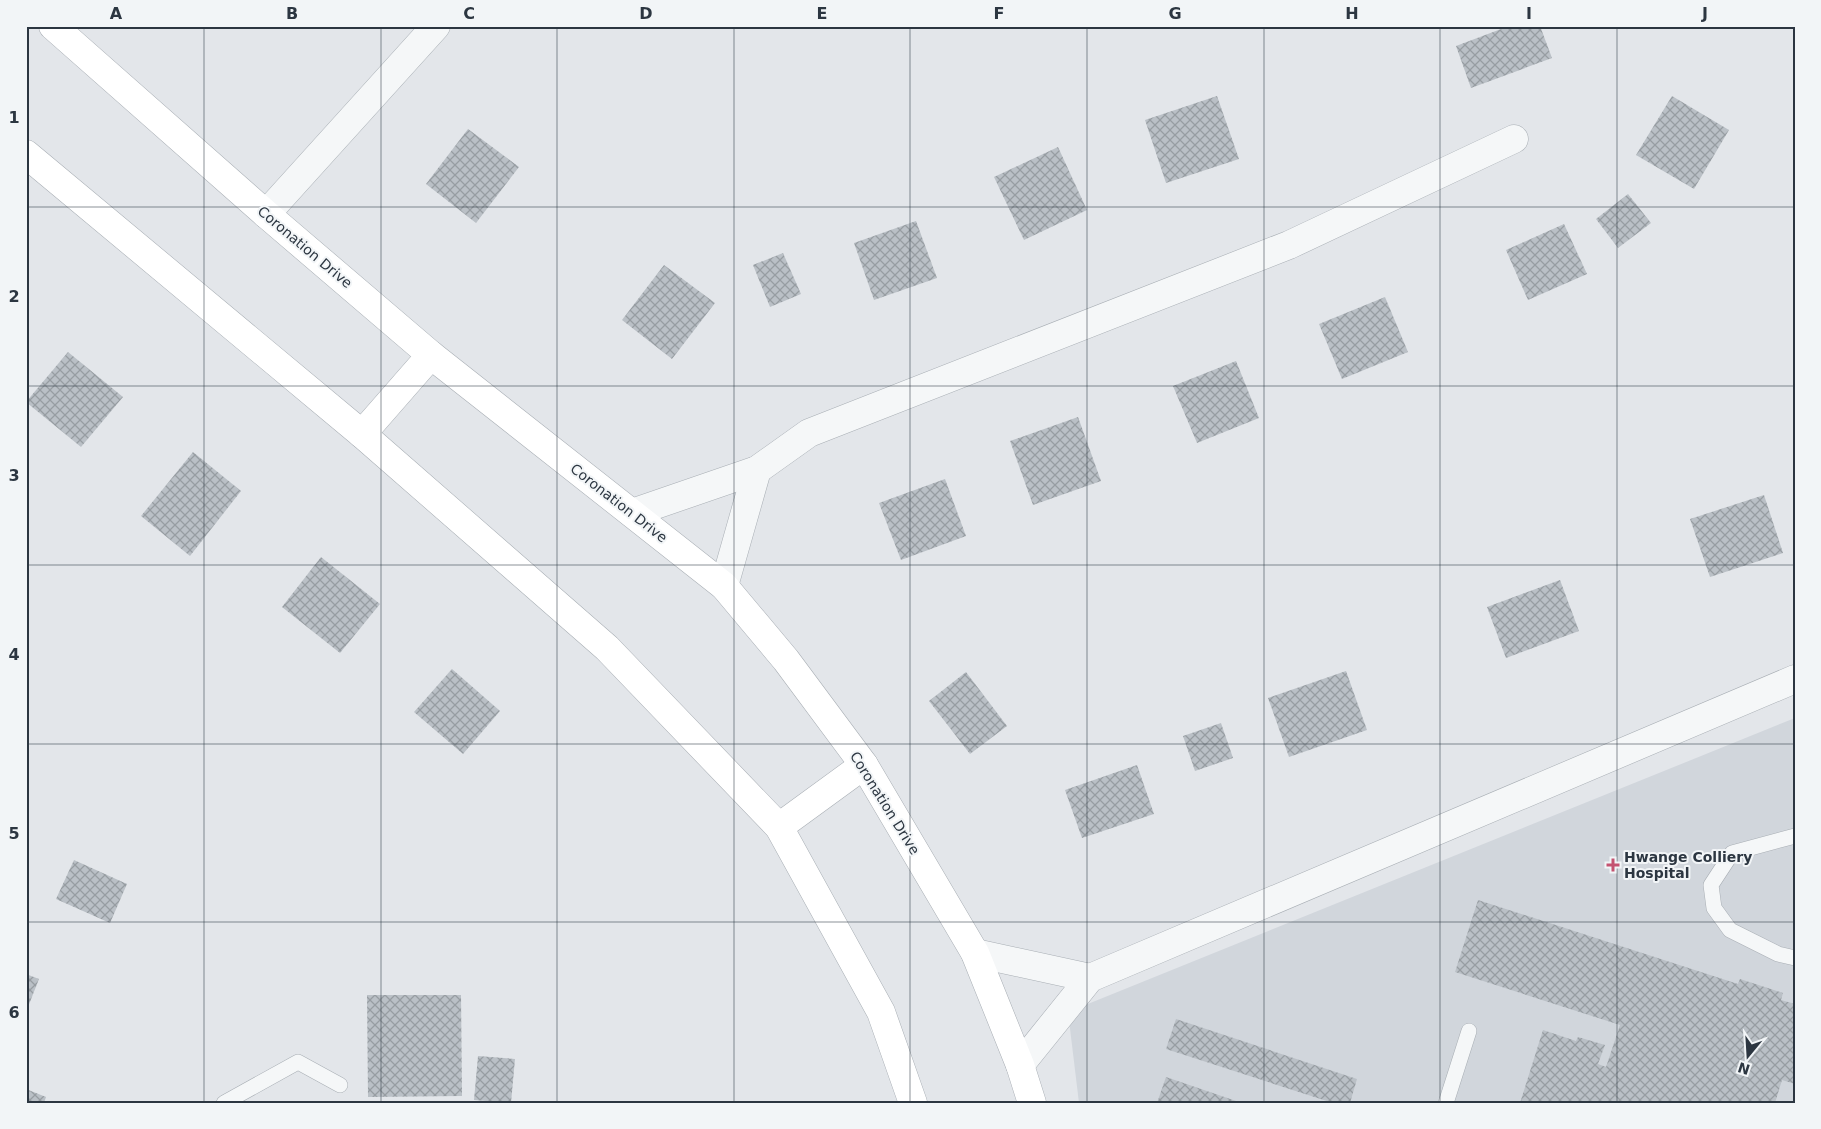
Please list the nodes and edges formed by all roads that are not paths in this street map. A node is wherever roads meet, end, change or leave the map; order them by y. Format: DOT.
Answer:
graph roads {
  1 [pos="53,26"];
  2 [pos="436,26"];
  3 [pos="1514,139"];
  4 [pos="26,154"];
  5 [pos="266,214"];
  6 [pos="432,355"];
  7 [pos="362,434"];
  8 [pos="757,470"];
  9 [pos="632,513"];
  10 [pos="724,586"];
  11 [pos="1795,679"];
  12 [pos="864,765"];
  13 [pos="780,827"];
  14 [pos="1795,836"];
  15 [pos="975,953"];
  16 [pos="1795,958"];
  17 [pos="1090,978"];
  18 [pos="1469,1031"];
  19 [pos="1020,1065"];
  20 [pos="340,1085"];
  21 [pos="224,1103"];
  22 [pos="913,1103"];
  23 [pos="1032,1103"];
  24 [pos="1446,1103"];
  1 -- 5 [label="street, Coronation Drive"];
  2 -- 5 [label="street"];
  3 -- 8 [label="street"];
  4 -- 7 [label="street"];
  5 -- 6 [label="street, Coronation Drive"];
  6 -- 7 [label="street"];
  6 -- 9 [label="street, Coronation Drive"];
  7 -- 13 [label="street"];
  8 -- 9 [label="street"];
  8 -- 10 [label="street"];
  9 -- 10 [label="street, Coronation Drive"];
  10 -- 12 [label="street, Coronation Drive"];
  11 -- 17 [label="street"];
  12 -- 13 [label="street"];
  12 -- 15 [label="street, Coronation Drive"];
  13 -- 22 [label="street"];
  14 -- 16 [label="lane"];
  15 -- 17 [label="street"];
  15 -- 19 [label="street, Coronation Drive"];
  17 -- 19 [label="street"];
  18 -- 24 [label="lane"];
  19 -- 23 [label="street, Coronation Drive"];
  20 -- 21 [label="lane"];
}
